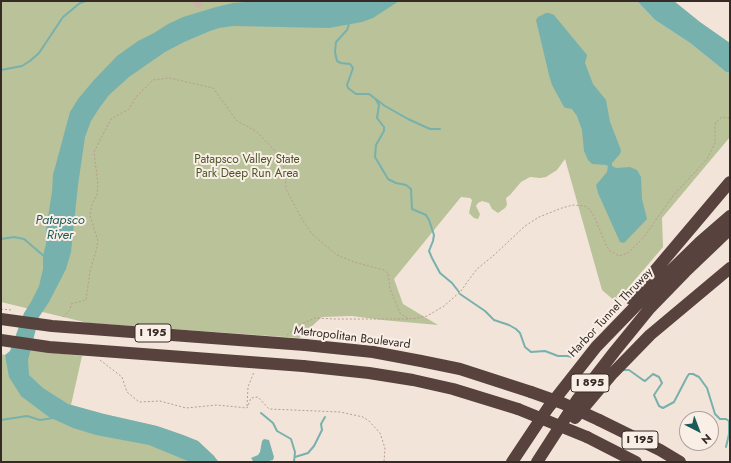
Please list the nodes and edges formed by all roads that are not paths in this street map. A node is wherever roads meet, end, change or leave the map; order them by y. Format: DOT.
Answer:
graph roads {
  1 [pos="730,182"];
  2 [pos="730,216"];
  3 [pos="730,230"];
  4 [pos="730,268"];
  5 [pos="1,319"];
  6 [pos="1,340"];
  7 [pos="596,347"];
  8 [pos="512,462"];
  9 [pos="537,462"];
  10 [pos="545,462"];
  11 [pos="636,462"];
  12 [pos="680,462"];
  1 -- 7 [label="highway"];
  2 -- 7 [label="highway, Harbor Tunnel Thruway / I 895"];
  3 -- 9 [label="highway, I 895"];
  4 -- 10 [label="highway"];
  5 -- 12 [label="highway, Metropolitan Boulevard / I 195, bridge"];
  6 -- 11 [label="highway, I 195, bridge"];
  7 -- 8 [label="highway, Harbor Tunnel Thruway / I 895"];
}
